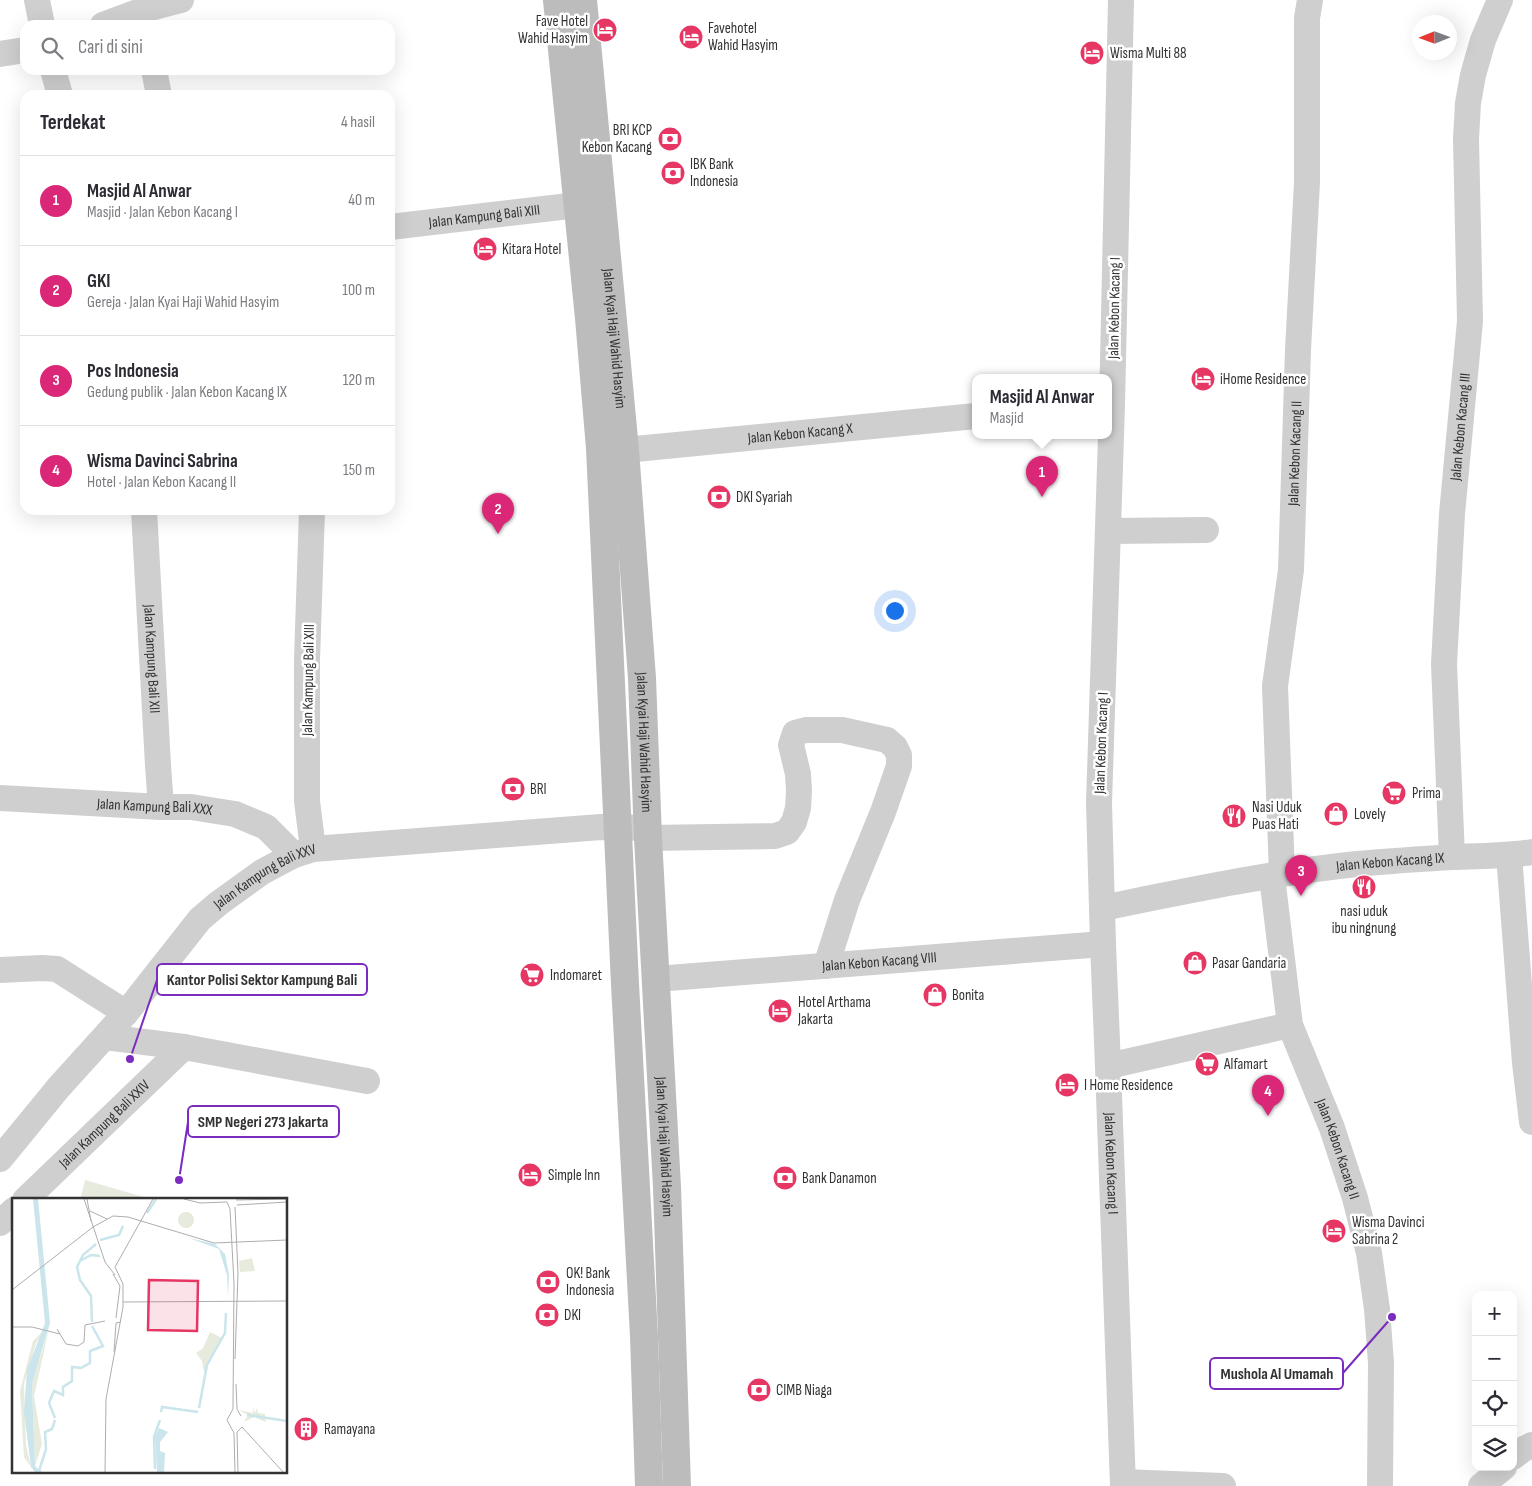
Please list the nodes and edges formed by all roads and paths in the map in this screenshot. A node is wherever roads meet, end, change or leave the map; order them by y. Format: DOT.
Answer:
graph roads {
  1 [pos="37,0"];
  2 [pos="177,0"];
  3 [pos="557,0"];
  4 [pos="583,0"];
  5 [pos="1121,0"];
  6 [pos="1310,0"];
  7 [pos="1500,0"];
  8 [pos="145,17"];
  9 [pos="41,20"];
  10 [pos="129,20"];
  11 [pos="20,51"];
  12 [pos="0,54"];
  13 [pos="54,75"];
  14 [pos="155,75"];
  15 [pos="59,90"];
  16 [pos="158,90"];
  17 [pos="578,205"];
  18 [pos="395,226"];
  19 [pos="1111,374"];
  20 [pos="972,416"];
  21 [pos="1109,439"];
  22 [pos="626,450"];
  23 [pos="144,515"];
  24 [pos="312,515"];
  25 [pos="1206,530"];
  26 [pos="1108,531"];
  27 [pos="612,677"];
  28 [pos="642,678"];
  29 [pos="0,798"];
  30 [pos="161,807"];
  31 [pos="618,827"];
  32 [pos="648,833"];
  33 [pos="304,852"];
  34 [pos="1520,854"];
  35 [pos="1452,857"];
  36 [pos="1277,875"];
  37 [pos="1102,908"];
  38 [pos="1103,944"];
  39 [pos="826,966"];
  40 [pos="0,970"];
  41 [pos="656,979"];
  42 [pos="126,1014"];
  43 [pos="1290,1025"];
  44 [pos="105,1038"];
  45 [pos="184,1047"];
  46 [pos="1108,1066"];
  47 [pos="368,1081"];
  48 [pos="1532,1122"];
  49 [pos="2,1155"];
  50 [pos="27,1198"];
  51 [pos="12,1212"];
  52 [pos="0,1223"];
  53 [pos="1532,1444"];
  54 [pos="1517,1454"];
  55 [pos="1499,1471"];
  56 [pos="1123,1484"];
  57 [pos="649,1486"];
  58 [pos="677,1486"];
  59 [pos="1224,1486"];
  60 [pos="1380,1486"];
  61 [pos="1481,1486"];
  1 -- 9 [label="street"];
  2 -- 8 [label="street"];
  3 -- 17 [label="main road, Jalan Kyai Haji Wahid Hasyim"];
  4 -- 22 [label="main road, Jalan Kyai Haji Wahid Hasyim"];
  5 -- 19 [label="street, Jalan Kebon Kacang I"];
  6 -- 36 [label="street, Jalan Kebon Kacang II"];
  7 -- 35 [label="street, Jalan Kebon Kacang III"];
  8 -- 10 [label="street"];
  11 -- 12 [label="street"];
  13 -- 15 [label="street"];
  14 -- 16 [label="street"];
  17 -- 18 [label="street, Jalan Kampung Bali XIII"];
  17 -- 27 [label="main road, Jalan Kyai Haji Wahid Hasyim"];
  20 -- 22 [label="street, Jalan Kebon Kacang X"];
  21 -- 26 [label="street, Jalan Kebon Kacang I"];
  22 -- 28 [label="main road, Jalan Kyai Haji Wahid Hasyim"];
  23 -- 30 [label="street, Jalan Kampung Bali XII"];
  24 -- 33 [label="street, Jalan Kampung Bali XIII"];
  25 -- 26 [label="street"];
  26 -- 37 [label="street, Jalan Kebon Kacang I"];
  27 -- 28 [label="main road"];
  27 -- 31 [label="main road, Jalan Kyai Haji Wahid Hasyim"];
  28 -- 32 [label="main road, Jalan Kyai Haji Wahid Hasyim"];
  29 -- 30 [label="street, Jalan Kampung Bali XXX"];
  30 -- 33 [label="street, Jalan Kampung Bali XXX"];
  31 -- 32 [label="street, Jalan Kampung Bali XXV"];
  31 -- 33 [label="street, Jalan Kampung Bali XXV"];
  31 -- 57 [label="main road, Jalan Kyai Haji Wahid Hasyim"];
  32 -- 39 [label="street, Jalan Kampung Bali XXV"];
  32 -- 41 [label="main road, Jalan Kyai Haji Wahid Hasyim"];
  33 -- 42 [label="street, Jalan Kampung Bali XXV"];
  34 -- 35 [label="street, Jalan Kebon Kacang IX"];
  34 -- 48 [label="street"];
  35 -- 36 [label="street, Jalan Kebon Kacang IX"];
  36 -- 37 [label="street, Jalan Kebon Kacang IX"];
  36 -- 43 [label="street, Jalan Kebon Kacang II"];
  37 -- 38 [label="street, Jalan Kebon Kacang I"];
  38 -- 39 [label="street, Jalan Kebon Kacang VIII"];
  38 -- 46 [label="street, Jalan Kebon Kacang I"];
  39 -- 41 [label="street, Jalan Kebon Kacang VIII"];
  40 -- 42 [label="street"];
  41 -- 58 [label="main road, Jalan Kyai Haji Wahid Hasyim"];
  42 -- 44 [label="street, Jalan Kampung Bali XXV"];
  43 -- 46 [label="street"];
  43 -- 60 [label="street, Jalan Kebon Kacang II"];
  44 -- 45 [label="street"];
  44 -- 49 [label="street, Jalan Kampung Bali XXV"];
  45 -- 47 [label="street"];
  45 -- 50 [label="street, Jalan Kampung Bali XXIV"];
  46 -- 56 [label="street, Jalan Kebon Kacang I"];
  51 -- 52 [label="street"];
  53 -- 54 [label="street"];
  55 -- 61 [label="street"];
  56 -- 59 [label="street"];
}
